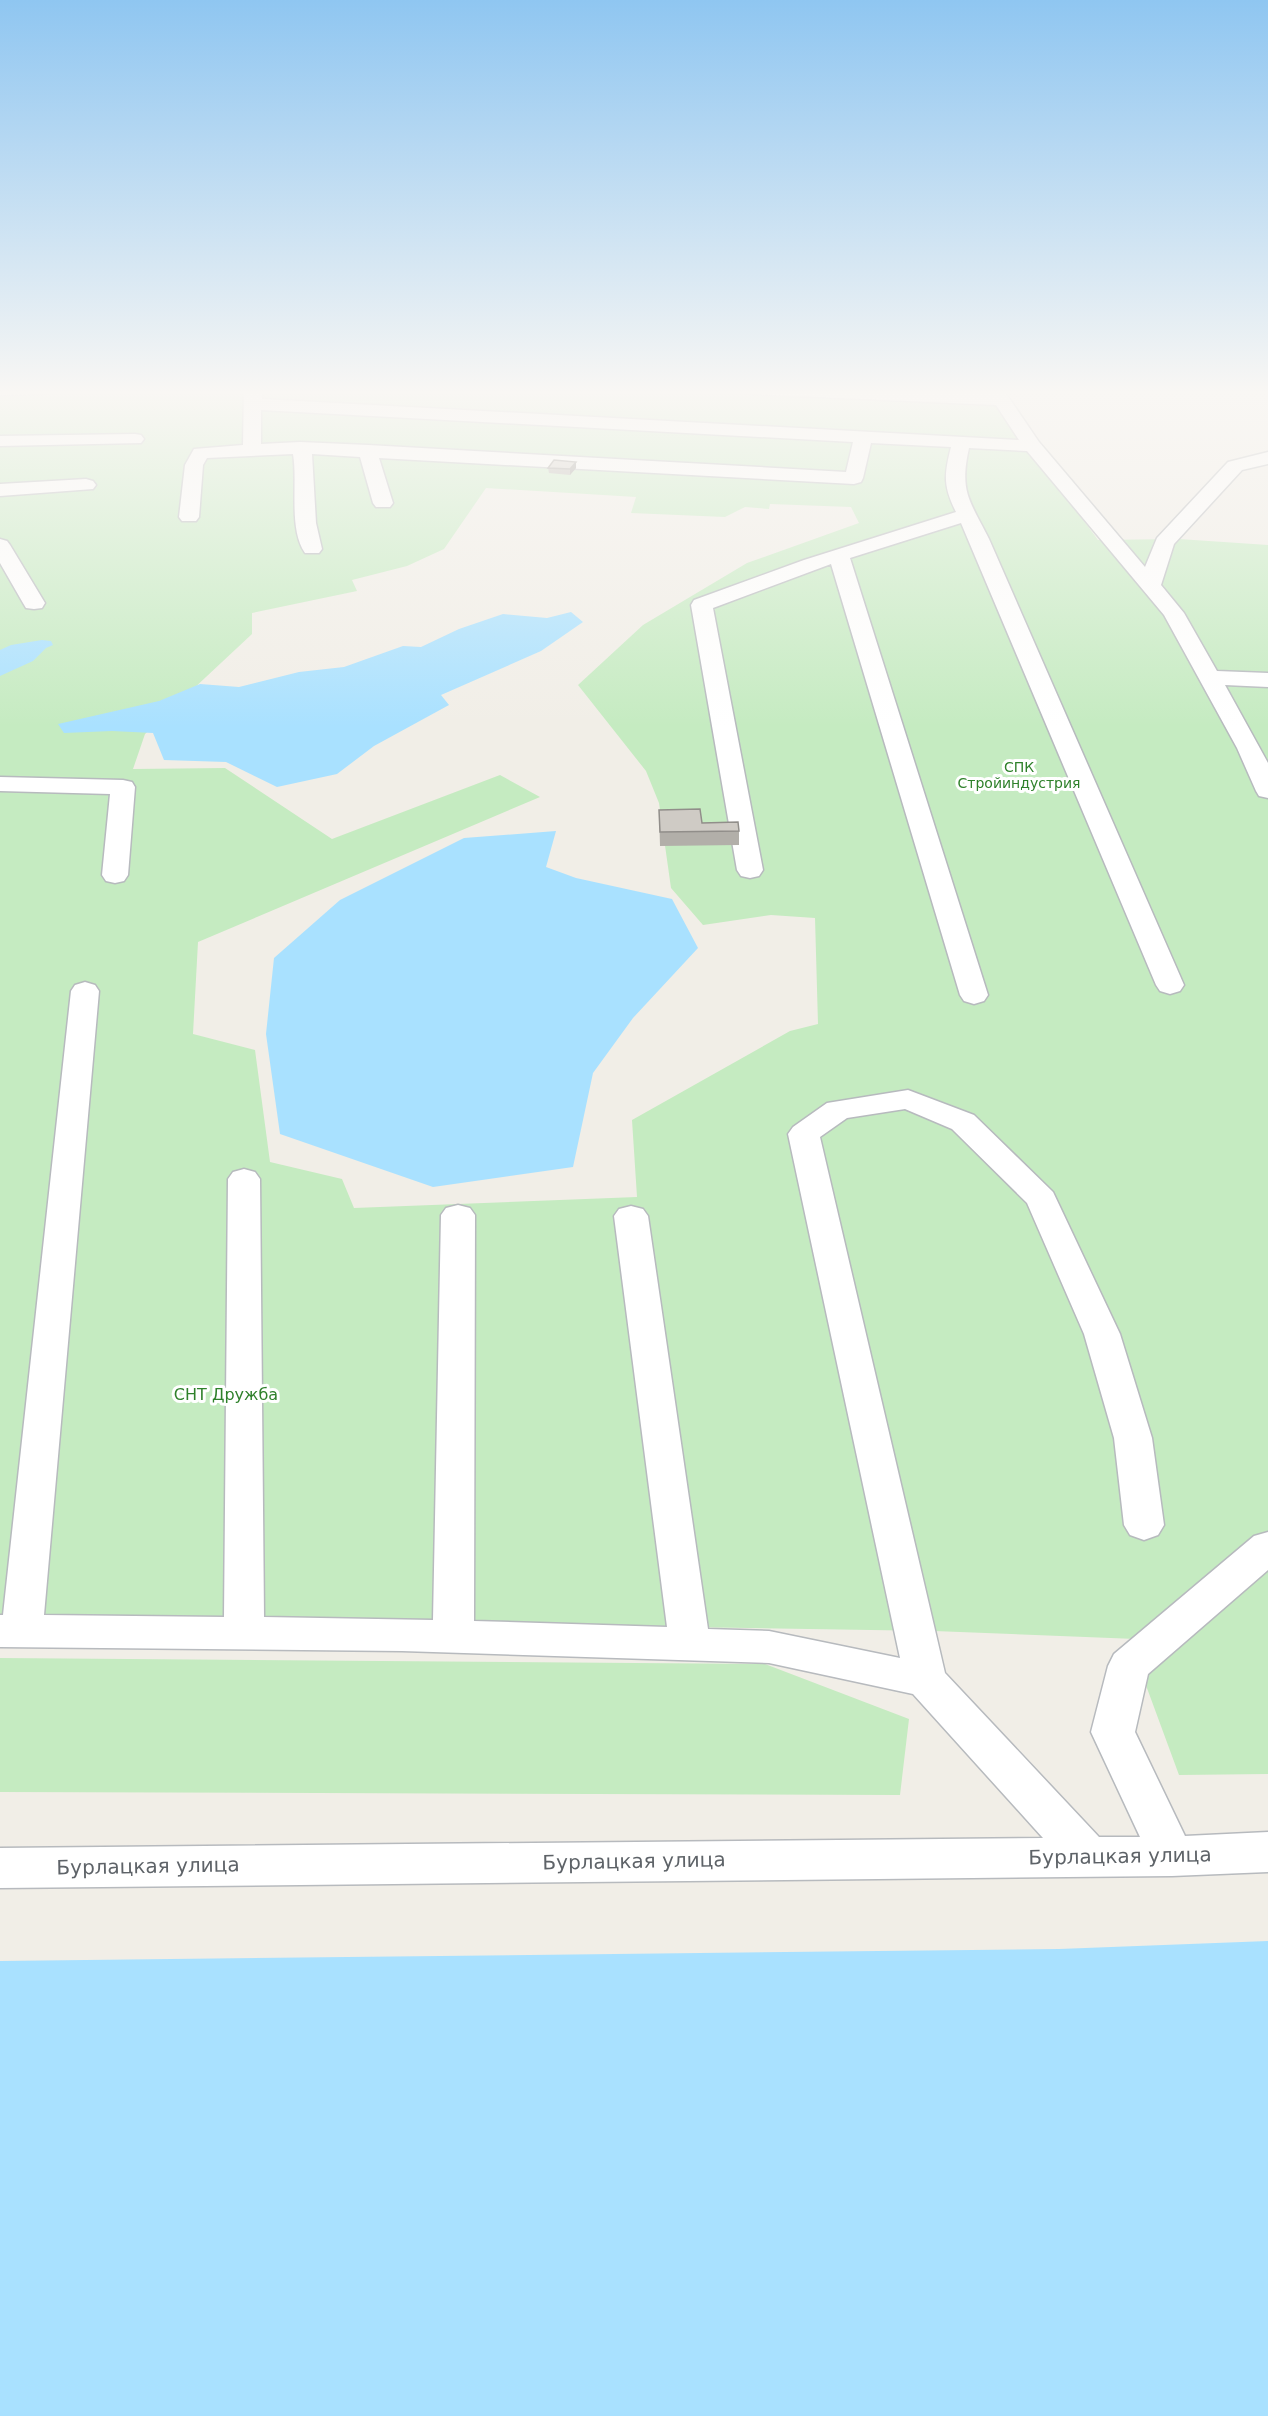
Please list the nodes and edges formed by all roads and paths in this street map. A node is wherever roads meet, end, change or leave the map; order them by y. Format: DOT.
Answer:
graph roads {
  1 [pos="190,502"];
  2 [pos="305,502"];
  3 [pos="960,502"];
  4 [pos="1079,502"];
  5 [pos="1201,502"];
  6 [pos="967,515"];
  7 [pos="189,517"];
  8 [pos="0,545"];
  9 [pos="312,549"];
  10 [pos="839,556"];
  11 [pos="1150,585"];
  12 [pos="34,603"];
  13 [pos="1210,678"];
  14 [pos="1268,680"];
  15 [pos="0,784"];
  16 [pos="1268,791"];
  17 [pos="750,870"];
  18 [pos="115,875"];
  19 [pos="1170,985"];
  20 [pos="85,991"];
  21 [pos="974,995"];
  22 [pos="244,1179"];
  23 [pos="458,1215"];
  24 [pos="631,1216"];
  25 [pos="1144,1525"];
  26 [pos="1268,1547"];
  27 [pos="11,1631"];
  28 [pos="244,1633"];
  29 [pos="453,1637"];
  30 [pos="690,1644"];
  31 [pos="926,1680"];
  32 [pos="1268,1852"];
  33 [pos="1172,1856"];
  34 [pos="1088,1857"];
  35 [pos="0,1868"];
  1 -- 7 [label="street"];
  2 -- 9 [label="street"];
  3 -- 6 [label="street"];
  4 -- 11 [label="street"];
  5 -- 11 [label="street"];
  6 -- 10 [label="street"];
  6 -- 19 [label="street"];
  8 -- 12 [label="street"];
  10 -- 17 [label="street"];
  10 -- 21 [label="street"];
  11 -- 13 [label="street"];
  13 -- 14 [label="street"];
  13 -- 16 [label="street"];
  15 -- 18 [label="street"];
  20 -- 27 [label="street"];
  22 -- 28 [label="street"];
  23 -- 29 [label="street"];
  24 -- 30 [label="street"];
  25 -- 31 [label="street"];
  26 -- 33 [label="street"];
  27 -- 28 [label="street"];
  28 -- 29 [label="street"];
  29 -- 30 [label="street"];
  30 -- 31 [label="street"];
  31 -- 34 [label="street"];
  32 -- 33 [label="street, Бурлацкая улица"];
  33 -- 34 [label="street, Бурлацкая улица"];
  34 -- 35 [label="street, Бурлацкая улица"];
}
